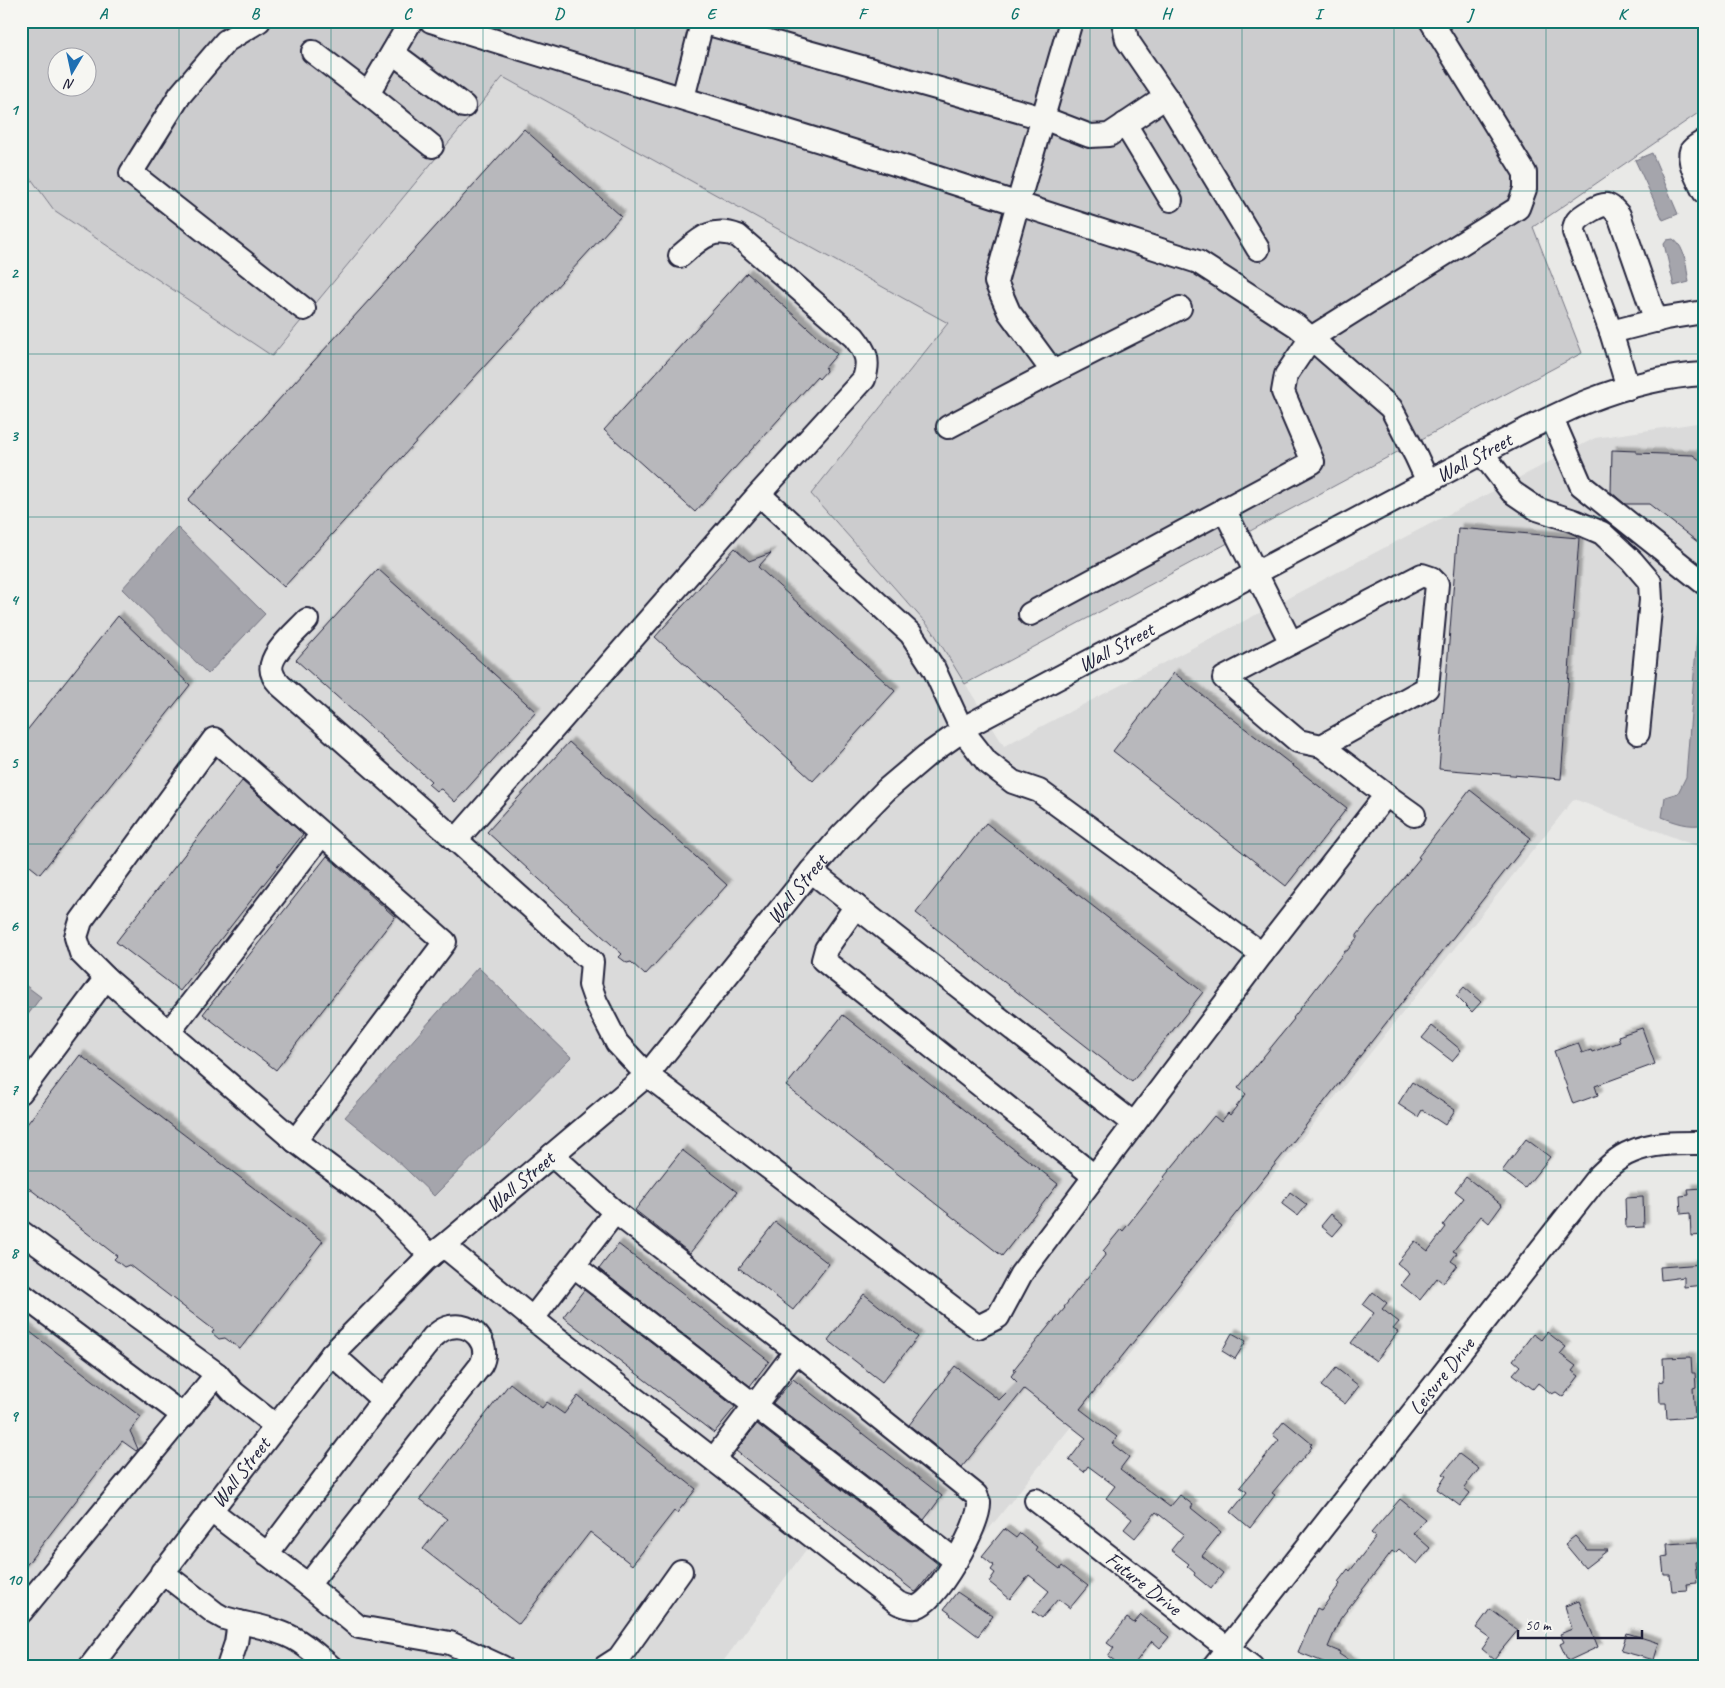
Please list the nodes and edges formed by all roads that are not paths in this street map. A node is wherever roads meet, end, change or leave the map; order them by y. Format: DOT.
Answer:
graph roads {
  1 [pos="259,21"];
  2 [pos="411,21"];
  3 [pos="431,21"];
  4 [pos="1071,21"];
  5 [pos="1123,21"];
  6 [pos="1431,21"];
  7 [pos="700,22"];
  8 [pos="313,52"];
  9 [pos="393,53"];
  10 [pos="368,94"];
  11 [pos="1166,97"];
  12 [pos="683,98"];
  13 [pos="464,106"];
  14 [pos="1043,118"];
  15 [pos="1125,124"];
  16 [pos="1704,141"];
  17 [pos="432,146"];
  18 [pos="1704,192"];
  19 [pos="1170,200"];
  20 [pos="1018,203"];
  21 [pos="1258,249"];
  22 [pos="680,256"];
  23 [pos="1180,308"];
  24 [pos="304,309"];
  25 [pos="1704,312"];
  26 [pos="1656,321"];
  27 [pos="1611,332"];
  28 [pos="1311,338"];
  29 [pos="1053,372"];
  30 [pos="1704,374"];
  31 [pos="1628,388"];
  32 [pos="1552,418"];
  33 [pos="948,427"];
  34 [pos="1482,453"];
  35 [pos="1428,482"];
  36 [pos="758,494"];
  37 [pos="1224,509"];
  38 [pos="1257,572"];
  39 [pos="1704,583"];
  40 [pos="1030,614"];
  41 [pos="307,620"];
  42 [pos="1291,643"];
  43 [pos="962,730"];
  44 [pos="1638,733"];
  45 [pos="1322,746"];
  46 [pos="1386,795"];
  47 [pos="1414,815"];
  48 [pos="322,834"];
  49 [pos="456,840"];
  50 [pos="812,871"];
  51 [pos="856,906"];
  52 [pos="1262,954"];
  53 [pos="106,978"];
  54 [pos="169,1032"];
  55 [pos="648,1075"];
  56 [pos="21,1092"];
  57 [pos="1134,1124"];
  58 [pos="296,1141"];
  59 [pos="1704,1142"];
  60 [pos="552,1155"];
  61 [pos="1094,1176"];
  62 [pos="615,1212"];
  63 [pos="21,1232"];
  64 [pos="437,1251"];
  65 [pos="574,1266"];
  66 [pos="21,1294"];
  67 [pos="534,1318"];
  68 [pos="796,1351"];
  69 [pos="332,1354"];
  70 [pos="217,1374"];
  71 [pos="383,1400"];
  72 [pos="754,1405"];
  73 [pos="184,1416"];
  74 [pos="276,1426"];
  75 [pos="714,1459"];
  76 [pos="1036,1500"];
  77 [pos="210,1510"];
  78 [pos="267,1554"];
  79 [pos="956,1561"];
  80 [pos="681,1571"];
  81 [pos="162,1572"];
  82 [pos="308,1585"];
  83 [pos="21,1612"];
  84 [pos="239,1622"];
  85 [pos="1227,1648"];
  86 [pos="90,1667"];
  87 [pos="228,1667"];
  88 [pos="332,1667"];
  89 [pos="502,1667"];
  90 [pos="605,1667"];
  91 [pos="1213,1667"];
  92 [pos="1252,1667"];
  1 -- 24 [label="street"];
  2 -- 9 [label="street"];
  3 -- 12 [label="street"];
  4 -- 14 [label="street"];
  5 -- 11 [label="street"];
  6 -- 28 [label="street"];
  7 -- 12 [label="street"];
  7 -- 14 [label="street"];
  8 -- 10 [label="street"];
  9 -- 10 [label="street"];
  9 -- 13 [label="street"];
  10 -- 17 [label="street"];
  11 -- 15 [label="street"];
  11 -- 21 [label="street"];
  12 -- 20 [label="street"];
  14 -- 15 [label="street"];
  14 -- 20 [label="street"];
  15 -- 19 [label="street"];
  16 -- 18 [label="street"];
  20 -- 28 [label="street"];
  20 -- 29 [label="street"];
  22 -- 36 [label="street"];
  23 -- 29 [label="street"];
  25 -- 26 [label="street"];
  26 -- 27 [label="street"];
  26 -- 27 [label="street"];
  27 -- 31 [label="street"];
  28 -- 35 [label="street"];
  28 -- 37 [label="street"];
  29 -- 33 [label="street"];
  30 -- 31 [label="street, Wall Street"];
  31 -- 32 [label="street, Wall Street"];
  32 -- 34 [label="street, Wall Street"];
  32 -- 39 [label="street"];
  34 -- 35 [label="street, Wall Street"];
  34 -- 44 [label="street"];
  35 -- 38 [label="street, Wall Street"];
  36 -- 43 [label="street"];
  36 -- 49 [label="street"];
  37 -- 38 [label="street"];
  37 -- 40 [label="street"];
  38 -- 42 [label="street"];
  38 -- 43 [label="street, Wall Street"];
  41 -- 49 [label="street"];
  42 -- 45 [label="street"];
  42 -- 45 [label="street"];
  43 -- 50 [label="street, Wall Street"];
  43 -- 52 [label="street"];
  45 -- 46 [label="street"];
  46 -- 47 [label="street"];
  46 -- 52 [label="street"];
  48 -- 53 [label="street"];
  48 -- 54 [label="street"];
  48 -- 58 [label="street"];
  49 -- 55 [label="street"];
  50 -- 51 [label="street"];
  50 -- 55 [label="street, Wall Street"];
  51 -- 57 [label="street"];
  51 -- 61 [label="street"];
  52 -- 57 [label="street"];
  53 -- 54 [label="street"];
  53 -- 56 [label="street"];
  54 -- 58 [label="street"];
  55 -- 60 [label="street, Wall Street"];
  55 -- 61 [label="street"];
  57 -- 61 [label="street"];
  58 -- 64 [label="street"];
  59 -- 85 [label="street, Leisure Drive"];
  60 -- 62 [label="street"];
  60 -- 64 [label="street, Wall Street"];
  62 -- 65 [label="street"];
  62 -- 68 [label="street"];
  63 -- 70 [label="street"];
  64 -- 67 [label="street"];
  64 -- 69 [label="street, Wall Street"];
  65 -- 67 [label="street"];
  65 -- 72 [label="street"];
  66 -- 73 [label="street"];
  67 -- 75 [label="street"];
  68 -- 72 [label="street"];
  68 -- 79 [label="street"];
  69 -- 71 [label="street"];
  69 -- 74 [label="street, Wall Street"];
  70 -- 73 [label="street"];
  70 -- 74 [label="street"];
  71 -- 78 [label="street"];
  71 -- 82 [label="street"];
  72 -- 75 [label="street"];
  72 -- 79 [label="street"];
  73 -- 83 [label="street"];
  74 -- 77 [label="street, Wall Street"];
  75 -- 79 [label="street"];
  76 -- 85 [label="street, Future Drive"];
  77 -- 78 [label="street"];
  77 -- 81 [label="street, Wall Street"];
  78 -- 82 [label="street"];
  80 -- 90 [label="street"];
  81 -- 84 [label="street"];
  81 -- 86 [label="street, Wall Street"];
  82 -- 89 [label="street"];
  84 -- 87 [label="street"];
  84 -- 88 [label="street"];
  85 -- 91 [label="street, Leisure Drive"];
  85 -- 92 [label="street, Future Drive"];
}
